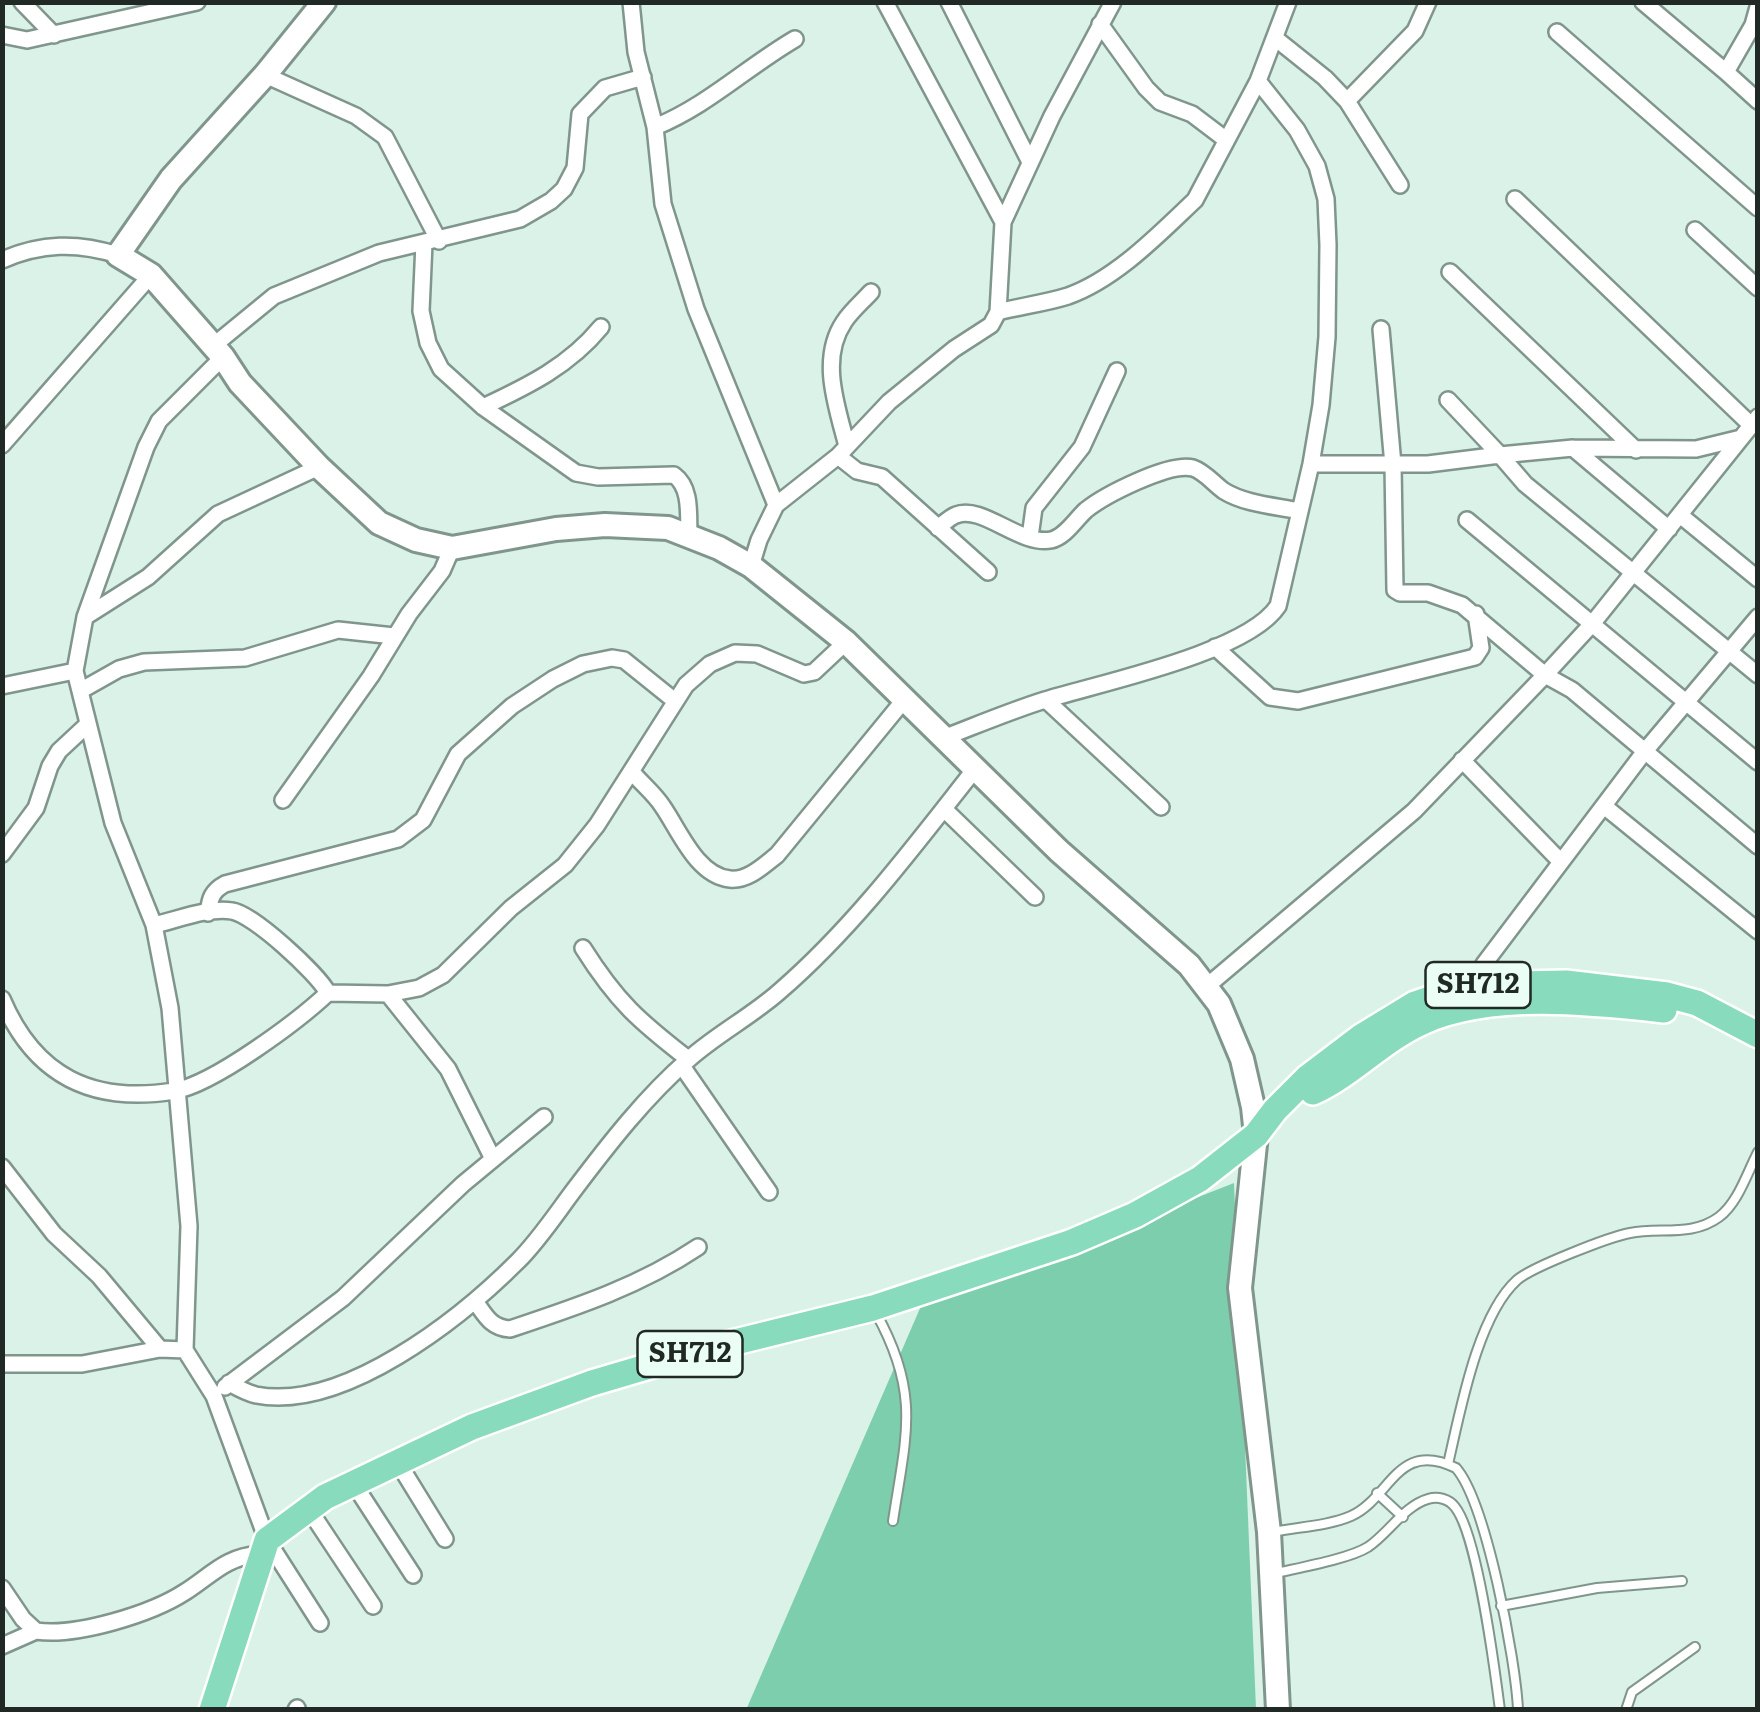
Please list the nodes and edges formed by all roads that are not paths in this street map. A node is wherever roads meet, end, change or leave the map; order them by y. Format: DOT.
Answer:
graph roads {
  1 [pos="22,2"];
  2 [pos="197,2"];
  3 [pos="324,2"];
  4 [pos="630,2"];
  5 [pos="885,2"];
  6 [pos="948,2"];
  7 [pos="1113,2"];
  8 [pos="1288,2"];
  9 [pos="1428,2"];
  10 [pos="1643,2"];
  11 [pos="1758,7"];
  12 [pos="1100,24"];
  13 [pos="1557,32"];
  14 [pos="54,35"];
  15 [pos="2,36"];
  16 [pos="1275,38"];
  17 [pos="795,39"];
  18 [pos="1726,72"];
  19 [pos="265,75"];
  20 [pos="643,77"];
  21 [pos="1258,80"];
  22 [pos="1347,101"];
  23 [pos="1758,101"];
  24 [pos="655,127"];
  25 [pos="1225,139"];
  26 [pos="1030,162"];
  27 [pos="1400,185"];
  28 [pos="1515,200"];
  29 [pos="1758,208"];
  30 [pos="1003,222"];
  31 [pos="1696,230"];
  32 [pos="431,242"];
  33 [pos="118,255"];
  34 [pos="2,260"];
  35 [pos="1450,272"];
  36 [pos="152,275"];
  37 [pos="1758,288"];
  38 [pos="871,292"];
  39 [pos="998,312"];
  40 [pos="601,327"];
  41 [pos="1380,330"];
  42 [pos="218,351"];
  43 [pos="1117,371"];
  44 [pos="1448,400"];
  45 [pos="483,407"];
  46 [pos="1750,427"];
  47 [pos="2,445"];
  48 [pos="1574,448"];
  49 [pos="1636,450"];
  50 [pos="842,451"];
  51 [pos="1500,455"];
  52 [pos="1311,464"];
  53 [pos="1393,465"];
  54 [pos="319,467"];
  55 [pos="776,505"];
  56 [pos="1299,512"];
  57 [pos="1680,515"];
  58 [pos="1466,520"];
  59 [pos="938,528"];
  60 [pos="1669,528"];
  61 [pos="689,536"];
  62 [pos="1030,537"];
  63 [pos="452,548"];
  64 [pos="751,566"];
  65 [pos="988,572"];
  66 [pos="1633,572"];
  67 [pos="1758,580"];
  68 [pos="1476,614"];
  69 [pos="85,617"];
  70 [pos="1758,618"];
  71 [pos="1592,624"];
  72 [pos="394,636"];
  73 [pos="846,642"];
  74 [pos="1215,647"];
  75 [pos="1728,651"];
  76 [pos="75,670"];
  77 [pos="1545,675"];
  78 [pos="1758,675"];
  79 [pos="2,686"];
  80 [pos="80,691"];
  81 [pos="904,700"];
  82 [pos="1046,700"];
  83 [pos="675,701"];
  84 [pos="1687,702"];
  85 [pos="88,724"];
  86 [pos="943,738"];
  87 [pos="1646,752"];
  88 [pos="1462,760"];
  89 [pos="1758,762"];
  90 [pos="975,769"];
  91 [pos="632,772"];
  92 [pos="283,800"];
  93 [pos="1604,806"];
  94 [pos="1161,807"];
  95 [pos="944,809"];
  96 [pos="1758,846"];
  97 [pos="2,854"];
  98 [pos="1561,862"];
  99 [pos="1035,897"];
  100 [pos="208,913"];
  101 [pos="154,925"];
  102 [pos="1758,931"];
  103 [pos="583,948"];
  104 [pos="1206,987"];
  105 [pos="328,992"];
  106 [pos="388,994"];
  107 [pos="1469,996"];
  108 [pos="2,999"];
  109 [pos="1758,1035"];
  110 [pos="685,1062"];
  111 [pos="177,1091"];
  112 [pos="544,1116"];
  113 [pos="1256,1136"];
  114 [pos="1758,1152"];
  115 [pos="493,1159"];
  116 [pos="1751,1166"];
  117 [pos="2,1167"];
  118 [pos="1758,1177"];
  119 [pos="769,1192"];
  120 [pos="698,1247"];
  121 [pos="474,1301"];
  122 [pos="873,1308"];
  123 [pos="160,1348"];
  124 [pos="185,1350"];
  125 [pos="2,1364"];
  126 [pos="229,1384"];
  127 [pos="214,1396"];
  128 [pos="396,1461"];
  129 [pos="1448,1464"];
  130 [pos="352,1481"];
  131 [pos="1470,1490"];
  132 [pos="1377,1493"];
  133 [pos="1454,1505"];
  134 [pos="308,1508"];
  135 [pos="1403,1517"];
  136 [pos="893,1521"];
  137 [pos="1268,1532"];
  138 [pos="445,1539"];
  139 [pos="264,1547"];
  140 [pos="413,1575"];
  141 [pos="1269,1575"];
  142 [pos="1682,1581"];
  143 [pos="2,1588"];
  144 [pos="373,1606"];
  145 [pos="1500,1606"];
  146 [pos="320,1623"];
  147 [pos="36,1631"];
  148 [pos="2,1646"];
  149 [pos="1695,1646"];
  150 [pos="212,1710"];
  151 [pos="1278,1710"];
  152 [pos="1500,1710"];
  153 [pos="1518,1710"];
  154 [pos="1626,1710"];
  1 -- 14 [label="street"];
  2 -- 14 [label="street"];
  3 -- 19 [label="street"];
  4 -- 20 [label="street"];
  5 -- 30 [label="street"];
  6 -- 26 [label="street"];
  7 -- 12 [label="street"];
  8 -- 16 [label="street"];
  9 -- 22 [label="street"];
  10 -- 18 [label="street"];
  11 -- 18 [label="street"];
  12 -- 25 [label="street"];
  12 -- 26 [label="street"];
  13 -- 29 [label="street"];
  14 -- 15 [label="street"];
  16 -- 21 [label="street"];
  16 -- 22 [label="street"];
  17 -- 24 [label="street"];
  18 -- 23 [label="street"];
  19 -- 32 [label="street"];
  19 -- 33 [label="street"];
  20 -- 24 [label="street"];
  20 -- 32 [label="street"];
  21 -- 25 [label="street"];
  21 -- 52 [label="street"];
  22 -- 27 [label="street"];
  24 -- 55 [label="street"];
  25 -- 39 [label="street"];
  26 -- 30 [label="street"];
  28 -- 46 [label="street"];
  30 -- 39 [label="street"];
  31 -- 37 [label="street"];
  32 -- 42 [label="street"];
  32 -- 45 [label="street"];
  33 -- 34 [label="street"];
  33 -- 36 [label="street"];
  35 -- 49 [label="street"];
  36 -- 42 [label="street"];
  36 -- 47 [label="street"];
  38 -- 50 [label="street"];
  39 -- 50 [label="street"];
  40 -- 45 [label="street"];
  41 -- 53 [label="street"];
  42 -- 54 [label="street"];
  42 -- 69 [label="street"];
  43 -- 62 [label="street"];
  44 -- 51 [label="street"];
  45 -- 61 [label="street"];
  46 -- 49 [label="street"];
  46 -- 57 [label="street"];
  48 -- 49 [label="street"];
  48 -- 51 [label="street"];
  48 -- 60 [label="street"];
  50 -- 55 [label="street"];
  50 -- 59 [label="street"];
  51 -- 53 [label="street"];
  51 -- 66 [label="street"];
  52 -- 53 [label="street"];
  52 -- 56 [label="street"];
  53 -- 68 [label="street"];
  54 -- 63 [label="street"];
  54 -- 69 [label="street"];
  55 -- 64 [label="street"];
  56 -- 62 [label="street"];
  56 -- 74 [label="street"];
  57 -- 60 [label="street"];
  57 -- 67 [label="street"];
  58 -- 71 [label="street"];
  59 -- 62 [label="street"];
  59 -- 65 [label="street"];
  60 -- 66 [label="street"];
  61 -- 63 [label="street"];
  61 -- 64 [label="street"];
  63 -- 72 [label="street"];
  64 -- 73 [label="street"];
  66 -- 71 [label="street"];
  66 -- 75 [label="street"];
  68 -- 74 [label="street"];
  68 -- 77 [label="street"];
  69 -- 76 [label="street"];
  70 -- 75 [label="street"];
  71 -- 77 [label="street"];
  71 -- 84 [label="street"];
  72 -- 80 [label="street"];
  72 -- 92 [label="street"];
  73 -- 81 [label="street"];
  73 -- 83 [label="street"];
  74 -- 82 [label="street"];
  75 -- 78 [label="street"];
  75 -- 84 [label="street"];
  76 -- 79 [label="street"];
  76 -- 80 [label="street"];
  77 -- 87 [label="street"];
  77 -- 88 [label="street"];
  80 -- 85 [label="street"];
  81 -- 86 [label="street"];
  81 -- 91 [label="street"];
  82 -- 86 [label="street"];
  82 -- 94 [label="street"];
  83 -- 91 [label="street"];
  83 -- 100 [label="street"];
  84 -- 87 [label="street"];
  84 -- 89 [label="street"];
  85 -- 97 [label="street"];
  85 -- 101 [label="street"];
  86 -- 90 [label="street"];
  87 -- 93 [label="street"];
  87 -- 96 [label="street"];
  88 -- 98 [label="street"];
  88 -- 104 [label="street"];
  90 -- 95 [label="street"];
  90 -- 104 [label="street"];
  91 -- 106 [label="street"];
  93 -- 98 [label="street"];
  93 -- 102 [label="street"];
  95 -- 99 [label="street"];
  95 -- 110 [label="street"];
  98 -- 107 [label="street"];
  100 -- 101 [label="street"];
  100 -- 105 [label="street"];
  101 -- 111 [label="street"];
  103 -- 110 [label="street"];
  104 -- 113 [label="street"];
  105 -- 106 [label="street"];
  105 -- 111 [label="street"];
  106 -- 115 [label="street"];
  107 -- 109 [label="main road, SH712"];
  107 -- 113 [label="main road, SH712"];
  108 -- 111 [label="street"];
  110 -- 119 [label="street"];
  110 -- 121 [label="street"];
  111 -- 124 [label="street"];
  112 -- 115 [label="street"];
  113 -- 122 [label="main road, SH712"];
  113 -- 137 [label="street"];
  114 -- 116 [label="lane"];
  115 -- 126 [label="street"];
  116 -- 118 [label="lane"];
  116 -- 129 [label="lane"];
  117 -- 123 [label="street"];
  120 -- 121 [label="street"];
  121 -- 126 [label="street"];
  122 -- 128 [label="main road, SH712"];
  122 -- 136 [label="lane"];
  123 -- 124 [label="street"];
  123 -- 125 [label="street"];
  124 -- 127 [label="street"];
  126 -- 127 [label="street"];
  127 -- 139 [label="street"];
  128 -- 130 [label="main road, SH712"];
  128 -- 138 [label="street"];
  129 -- 131 [label="lane"];
  129 -- 132 [label="lane"];
  130 -- 134 [label="main road, SH712"];
  130 -- 140 [label="street"];
  131 -- 133 [label="lane"];
  131 -- 145 [label="lane"];
  132 -- 135 [label="lane"];
  132 -- 137 [label="lane"];
  133 -- 135 [label="lane"];
  133 -- 152 [label="lane"];
  134 -- 139 [label="main road, SH712"];
  134 -- 144 [label="street"];
  135 -- 141 [label="lane"];
  137 -- 141 [label="street"];
  139 -- 146 [label="street"];
  139 -- 147 [label="street"];
  139 -- 150 [label="main road"];
  141 -- 151 [label="street"];
  142 -- 145 [label="lane"];
  143 -- 147 [label="street"];
  145 -- 153 [label="lane"];
  147 -- 148 [label="street"];
  149 -- 154 [label="lane"];
}
